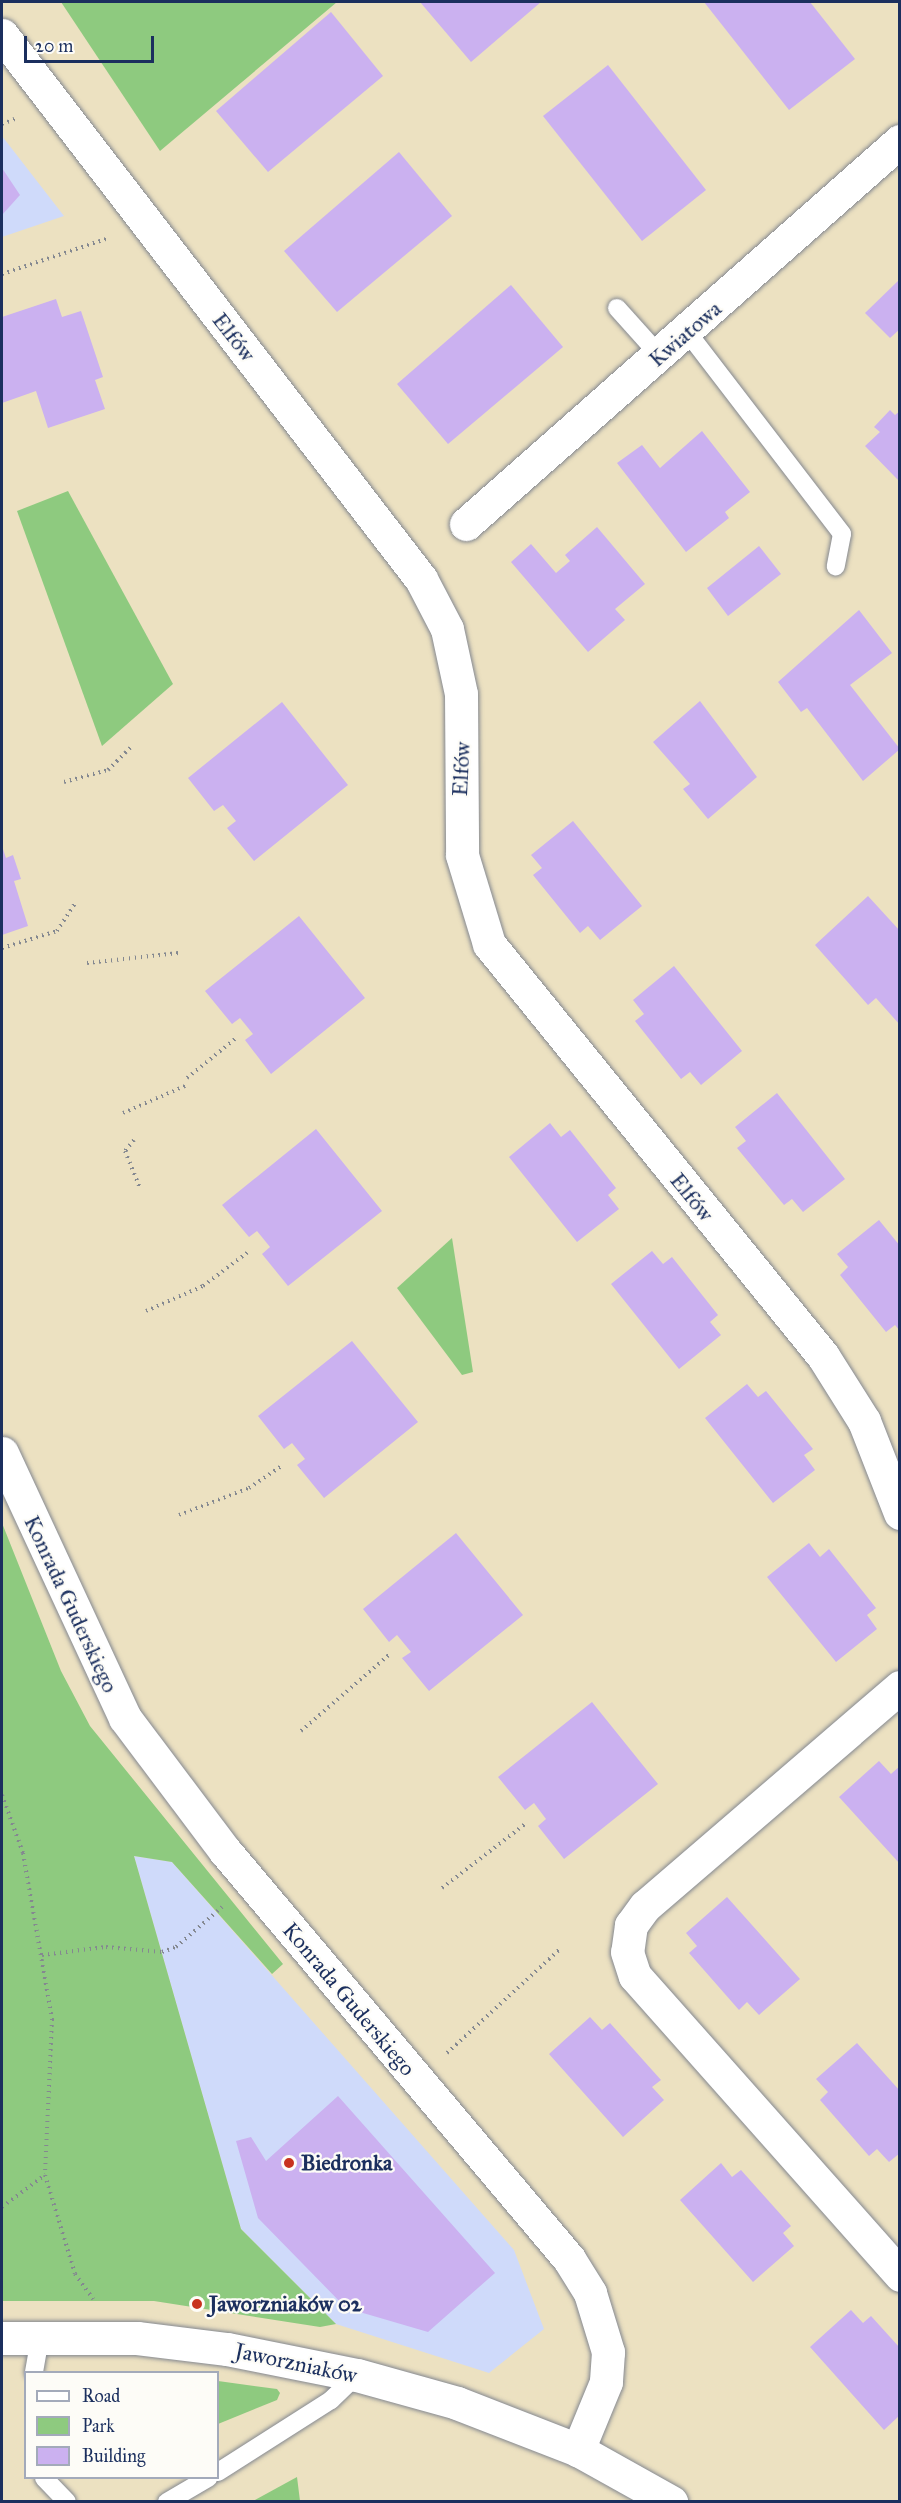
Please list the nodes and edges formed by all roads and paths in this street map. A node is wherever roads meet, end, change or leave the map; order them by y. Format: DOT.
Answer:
graph roads {
  1 [pos="2,35"];
  2 [pos="15,119"];
  3 [pos="2,124"];
  4 [pos="900,141"];
  5 [pos="110,238"];
  6 [pos="2,274"];
  7 [pos="617,308"];
  8 [pos="688,333"];
  9 [pos="660,356"];
  10 [pos="466,524"];
  11 [pos="836,566"];
  12 [pos="131,747"];
  13 [pos="64,782"];
  14 [pos="75,903"];
  15 [pos="2,948"];
  16 [pos="178,953"];
  17 [pos="87,963"];
  18 [pos="236,1038"];
  19 [pos="187,1077"];
  20 [pos="188,1085"];
  21 [pos="123,1113"];
  22 [pos="134,1140"];
  23 [pos="140,1188"];
  24 [pos="248,1252"];
  25 [pos="146,1311"];
  26 [pos="2,1453"];
  27 [pos="283,1465"];
  28 [pos="900,1513"];
  29 [pos="178,1515"];
  30 [pos="390,1654"];
  31 [pos="900,1687"];
  32 [pos="301,1731"];
  33 [pos="2,1794"];
  34 [pos="525,1824"];
  35 [pos="442,1888"];
  36 [pos="227,1903"];
  37 [pos="561,1948"];
  38 [pos="42,1955"];
  39 [pos="440,2060"];
  40 [pos="45,2175"];
  41 [pos="2,2207"];
  42 [pos="900,2275"];
  43 [pos="97,2306"];
  44 [pos="2,2338"];
  45 [pos="40,2338"];
  46 [pos="34,2371"];
  47 [pos="357,2375"];
  48 [pos="579,2450"];
  49 [pos="219,2471"];
  50 [pos="45,2479"];
  51 [pos="206,2479"];
  52 [pos="67,2502"];
  53 [pos="166,2502"];
  54 [pos="671,2502"];
  1 -- 28 [label="street, Elfów"];
  2 -- 3 [label="path"];
  4 -- 8 [label="street, Kwiatowa"];
  5 -- 6 [label="path"];
  7 -- 9 [label="lane"];
  8 -- 9 [label="street, Kwiatowa"];
  8 -- 11 [label="lane"];
  9 -- 10 [label="street, Kwiatowa"];
  12 -- 13 [label="path"];
  14 -- 15 [label="path"];
  16 -- 17 [label="path"];
  18 -- 19 [label="path"];
  20 -- 21 [label="path"];
  22 -- 23 [label="path"];
  24 -- 25 [label="path"];
  26 -- 48 [label="street, Konrada Guderskiego"];
  27 -- 29 [label="path"];
  30 -- 32 [label="path"];
  31 -- 42 [label="street"];
  33 -- 38 [label="path"];
  34 -- 35 [label="path"];
  36 -- 38 [label="path"];
  37 -- 39 [label="path"];
  38 -- 40 [label="path"];
  40 -- 41 [label="path"];
  40 -- 43 [label="path"];
  44 -- 45 [label="street, Jaworzniaków"];
  45 -- 46 [label="lane"];
  45 -- 47 [label="street, Jaworzniaków"];
  47 -- 48 [label="street, Jaworzniaków"];
  47 -- 49 [label="lane"];
  48 -- 54 [label="street"];
  50 -- 52 [label="lane"];
  51 -- 53 [label="lane"];
}
